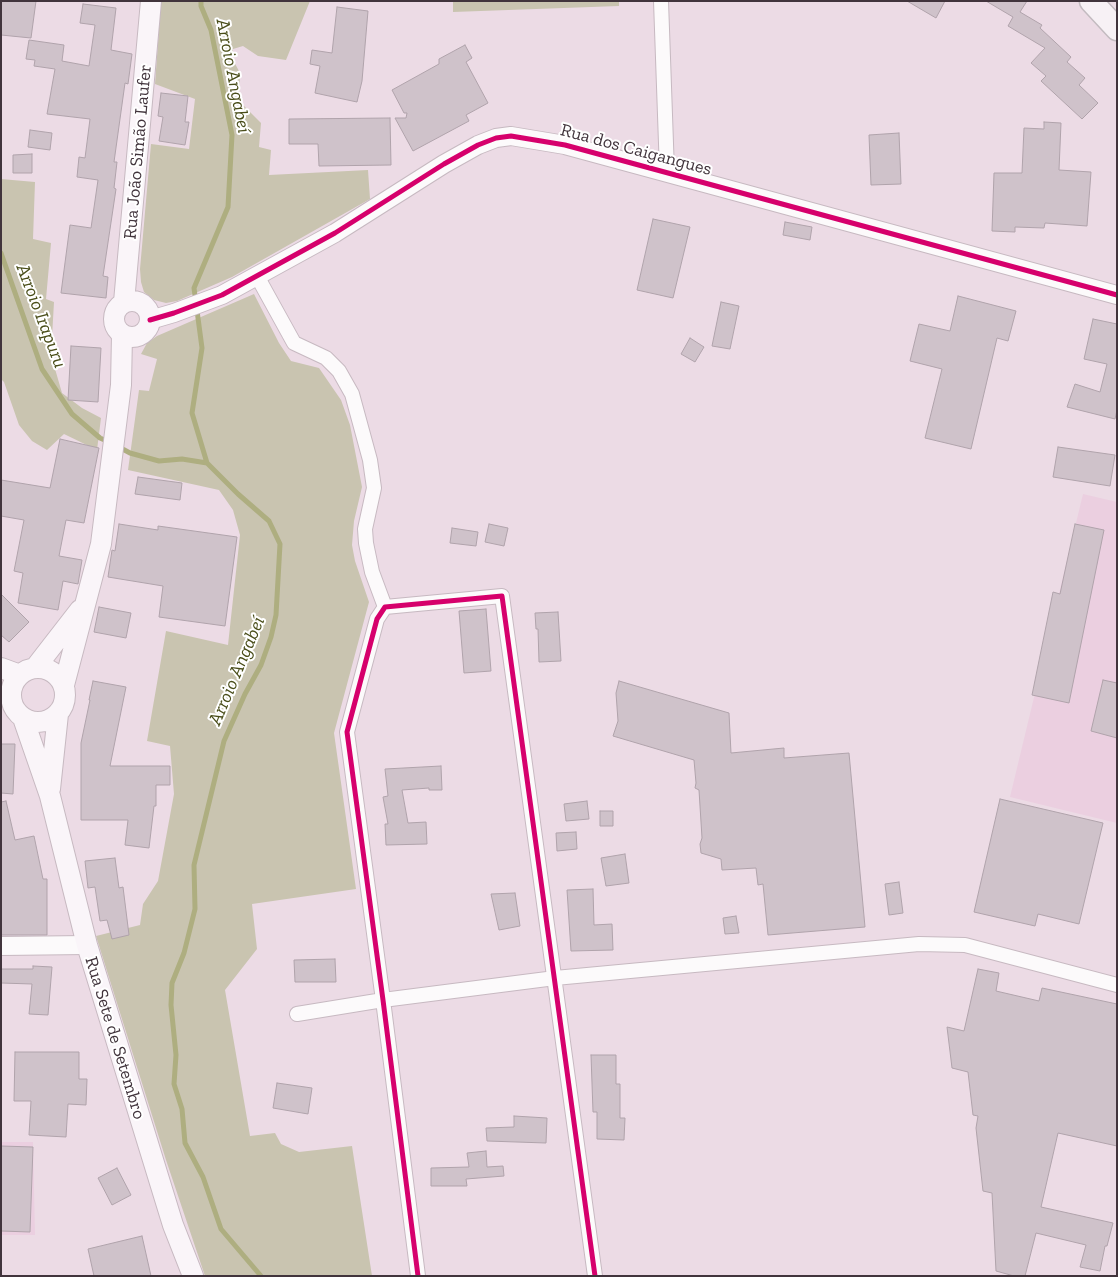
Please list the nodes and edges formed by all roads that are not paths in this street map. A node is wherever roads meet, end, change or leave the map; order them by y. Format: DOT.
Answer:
graph roads {
  1 [pos="151,1"];
  2 [pos="662,1"];
  3 [pos="1091,1"];
  4 [pos="1117,28"];
  5 [pos="667,172"];
  6 [pos="257,276"];
  7 [pos="1117,295"];
  8 [pos="124,302"];
  9 [pos="150,320"];
  10 [pos="129,336"];
  11 [pos="84,604"];
  12 [pos="385,608"];
  13 [pos="19,671"];
  14 [pos="64,685"];
  15 [pos="13,709"];
  16 [pos="58,714"];
  17 [pos="50,796"];
  18 [pos="87,945"];
  19 [pos="1,946"];
  20 [pos="555,978"];
  21 [pos="1117,985"];
  22 [pos="383,1000"];
  23 [pos="297,1014"];
  24 [pos="193,1276"];
  25 [pos="418,1276"];
  26 [pos="595,1276"];
  1 -- 8 [label="main road, Rua João Simão Laufer"];
  2 -- 5 [label="street"];
  3 -- 4 [label="main road"];
  5 -- 6 [label="street, Rua dos Caigangues"];
  5 -- 7 [label="street, Rua dos Caigangues"];
  6 -- 9 [label="street, Rua dos Caigangues"];
  6 -- 12 [label="street"];
  8 -- 9 [label="main road"];
  8 -- 10 [label="main road"];
  9 -- 10 [label="main road"];
  10 -- 11 [label="main road"];
  11 -- 13 [label="main road"];
  11 -- 14 [label="main road"];
  12 -- 20 [label="street"];
  12 -- 22 [label="street"];
  13 -- 14 [label="main road"];
  13 -- 15 [label="main road"];
  14 -- 16 [label="main road"];
  15 -- 16 [label="main road"];
  15 -- 17 [label="main road, Rua Sete de Setembro"];
  16 -- 17 [label="main road, Rua Sete de Setembro"];
  17 -- 18 [label="main road, Rua Sete de Setembro"];
  18 -- 19 [label="street"];
  18 -- 24 [label="main road, Rua Sete de Setembro"];
  20 -- 21 [label="street"];
  20 -- 22 [label="street"];
  20 -- 26 [label="street"];
  22 -- 23 [label="street"];
  22 -- 25 [label="street"];
}
